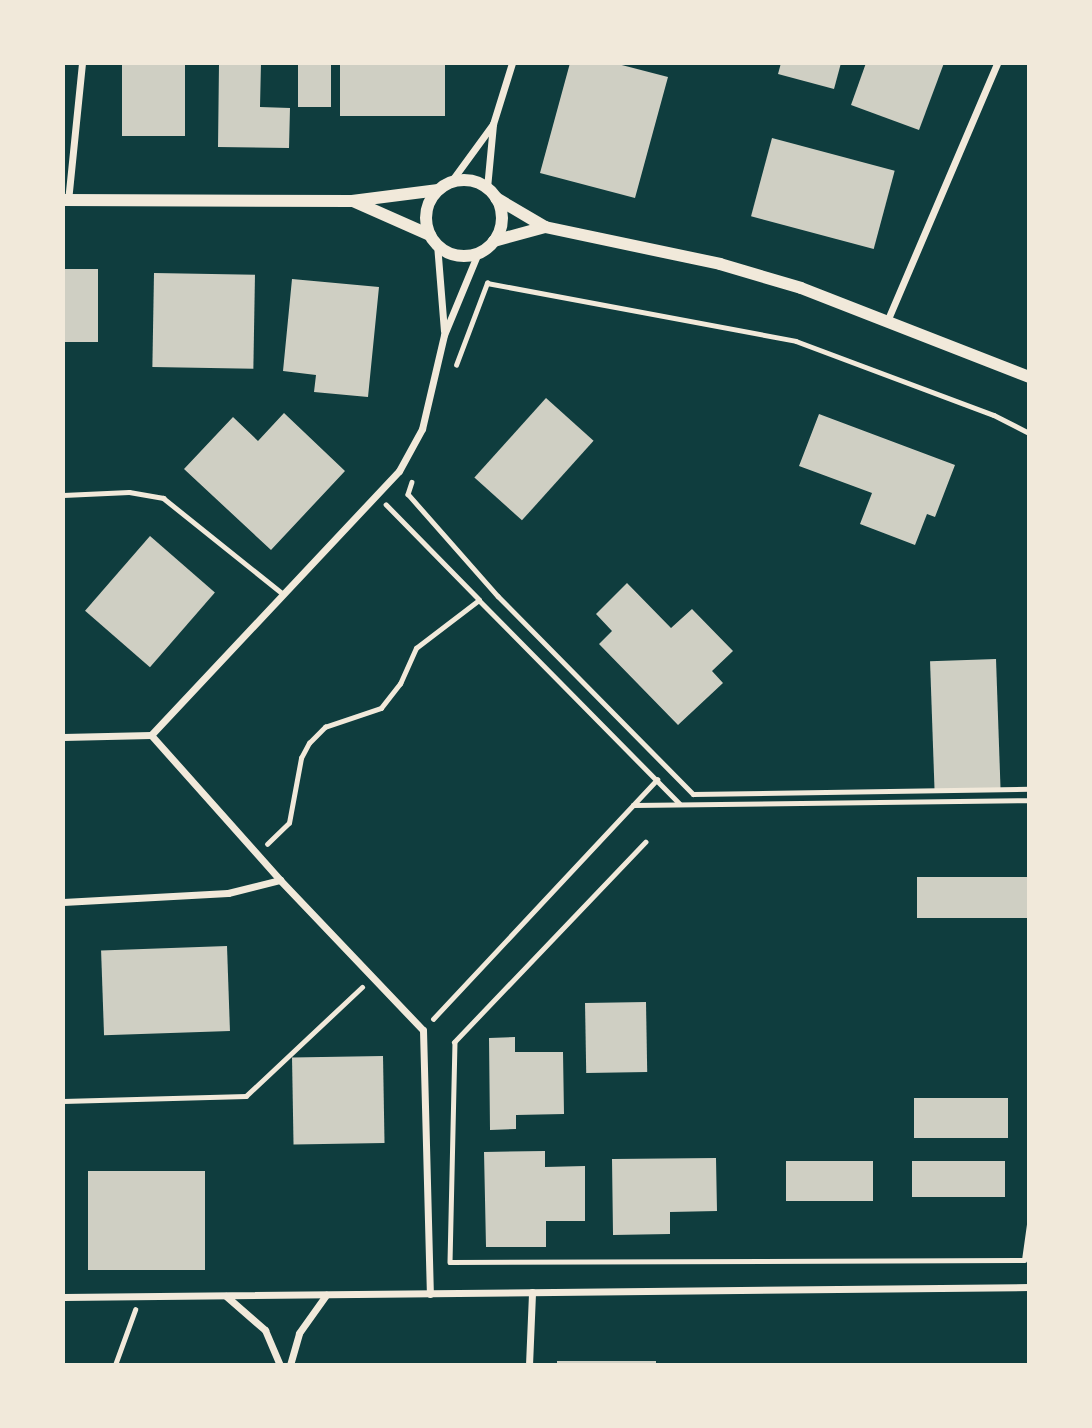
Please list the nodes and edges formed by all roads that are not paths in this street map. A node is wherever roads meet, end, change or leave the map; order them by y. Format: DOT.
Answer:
graph roads {
  1 [pos="82,63"];
  2 [pos="512,63"];
  3 [pos="997,63"];
  4 [pos="493,124"];
  5 [pos="444,186"];
  6 [pos="492,193"];
  7 [pos="66,200"];
  8 [pos="352,201"];
  9 [pos="545,227"];
  10 [pos="433,240"];
  11 [pos="494,241"];
  12 [pos="478,253"];
  13 [pos="888,319"];
  14 [pos="444,335"];
  15 [pos="1029,377"];
  16 [pos="63,495"];
  17 [pos="283,594"];
  18 [pos="151,735"];
  19 [pos="63,737"];
  20 [pos="280,880"];
  21 [pos="63,902"];
  22 [pos="1029,1287"];
  23 [pos="532,1292"];
  24 [pos="430,1294"];
  25 [pos="226,1295"];
  26 [pos="326,1295"];
  27 [pos="63,1297"];
  28 [pos="280,1365"];
  29 [pos="290,1365"];
  30 [pos="529,1365"];
  1 -- 7 [label="street"];
  2 -- 4 [label="street"];
  3 -- 13 [label="street"];
  4 -- 5 [label="street"];
  4 -- 6 [label="street"];
  5 -- 6 [label="street"];
  5 -- 8 [label="street"];
  5 -- 10 [label="street"];
  6 -- 9 [label="street"];
  6 -- 11 [label="street"];
  7 -- 8 [label="street"];
  8 -- 10 [label="street"];
  9 -- 11 [label="street"];
  9 -- 13 [label="street"];
  10 -- 12 [label="street"];
  10 -- 14 [label="street"];
  11 -- 12 [label="street"];
  12 -- 14 [label="street"];
  13 -- 15 [label="street"];
  14 -- 17 [label="street"];
  16 -- 17 [label="lane"];
  17 -- 18 [label="street"];
  18 -- 19 [label="street"];
  18 -- 20 [label="street"];
  20 -- 21 [label="street"];
  20 -- 24 [label="street"];
  22 -- 23 [label="street"];
  23 -- 24 [label="street"];
  23 -- 30 [label="street"];
  24 -- 26 [label="street"];
  25 -- 26 [label="street"];
  25 -- 27 [label="street"];
  25 -- 28 [label="street"];
  26 -- 29 [label="street"];
}
